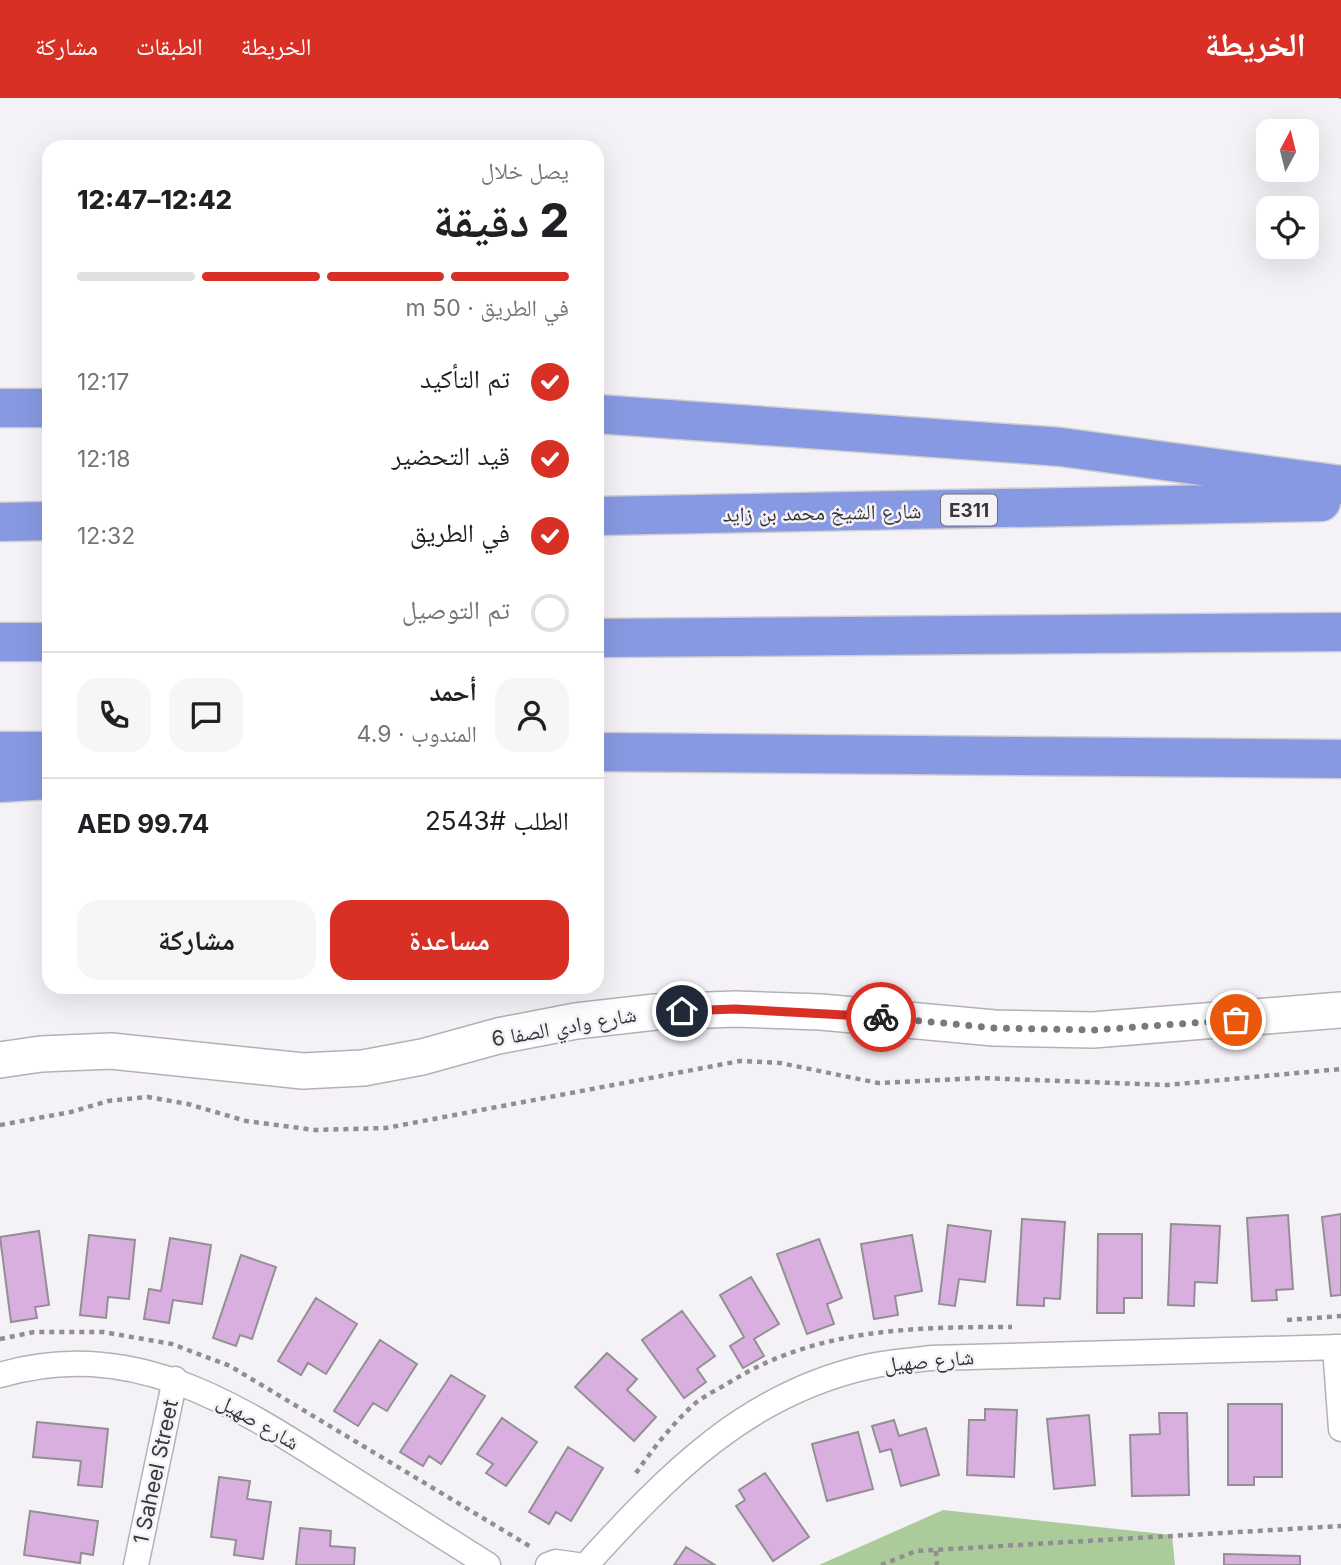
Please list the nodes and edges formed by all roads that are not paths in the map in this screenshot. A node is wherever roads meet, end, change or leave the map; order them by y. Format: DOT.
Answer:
graph roads {
  1 [pos="0,408"];
  2 [pos="42,408"];
  3 [pos="604,414"];
  4 [pos="1341,485"];
  5 [pos="1341,501"];
  6 [pos="604,516"];
  7 [pos="42,521"];
  8 [pos="0,522"];
  9 [pos="1341,632"];
  10 [pos="604,638"];
  11 [pos="0,642"];
  12 [pos="42,642"];
  13 [pos="0,751"];
  14 [pos="42,751"];
  15 [pos="604,752"];
  16 [pos="1341,759"];
  17 [pos="42,780"];
  18 [pos="0,783"];
  19 [pos="1341,1010"];
  20 [pos="0,1060"];
  21 [pos="1338,1347"];
  22 [pos="0,1375"];
  23 [pos="175,1379"];
  24 [pos="1341,1429"];
  25 [pos="541,1557"];
  26 [pos="136,1565"];
  27 [pos="488,1565"];
  28 [pos="577,1565"];
  29 [pos="586,1565"];
  1 -- 2 [label="highway"];
  3 -- 4 [label="highway"];
  5 -- 6 [label="highway, شارع الشيخ محمد بن زايد / E311"];
  7 -- 8 [label="highway"];
  9 -- 10 [label="highway"];
  11 -- 12 [label="highway"];
  13 -- 14 [label="highway"];
  15 -- 16 [label="highway"];
  17 -- 18 [label="highway"];
  19 -- 20 [label="street, شارع وادي الصفا 6"];
  21 -- 24 [label="street"];
  21 -- 29 [label="street, شارع صهيل"];
  22 -- 23 [label="street, شارع صهيل"];
  23 -- 26 [label="street, 1 Saheel Street"];
  23 -- 27 [label="street, شارع صهيل"];
  25 -- 28 [label="street"];
}
